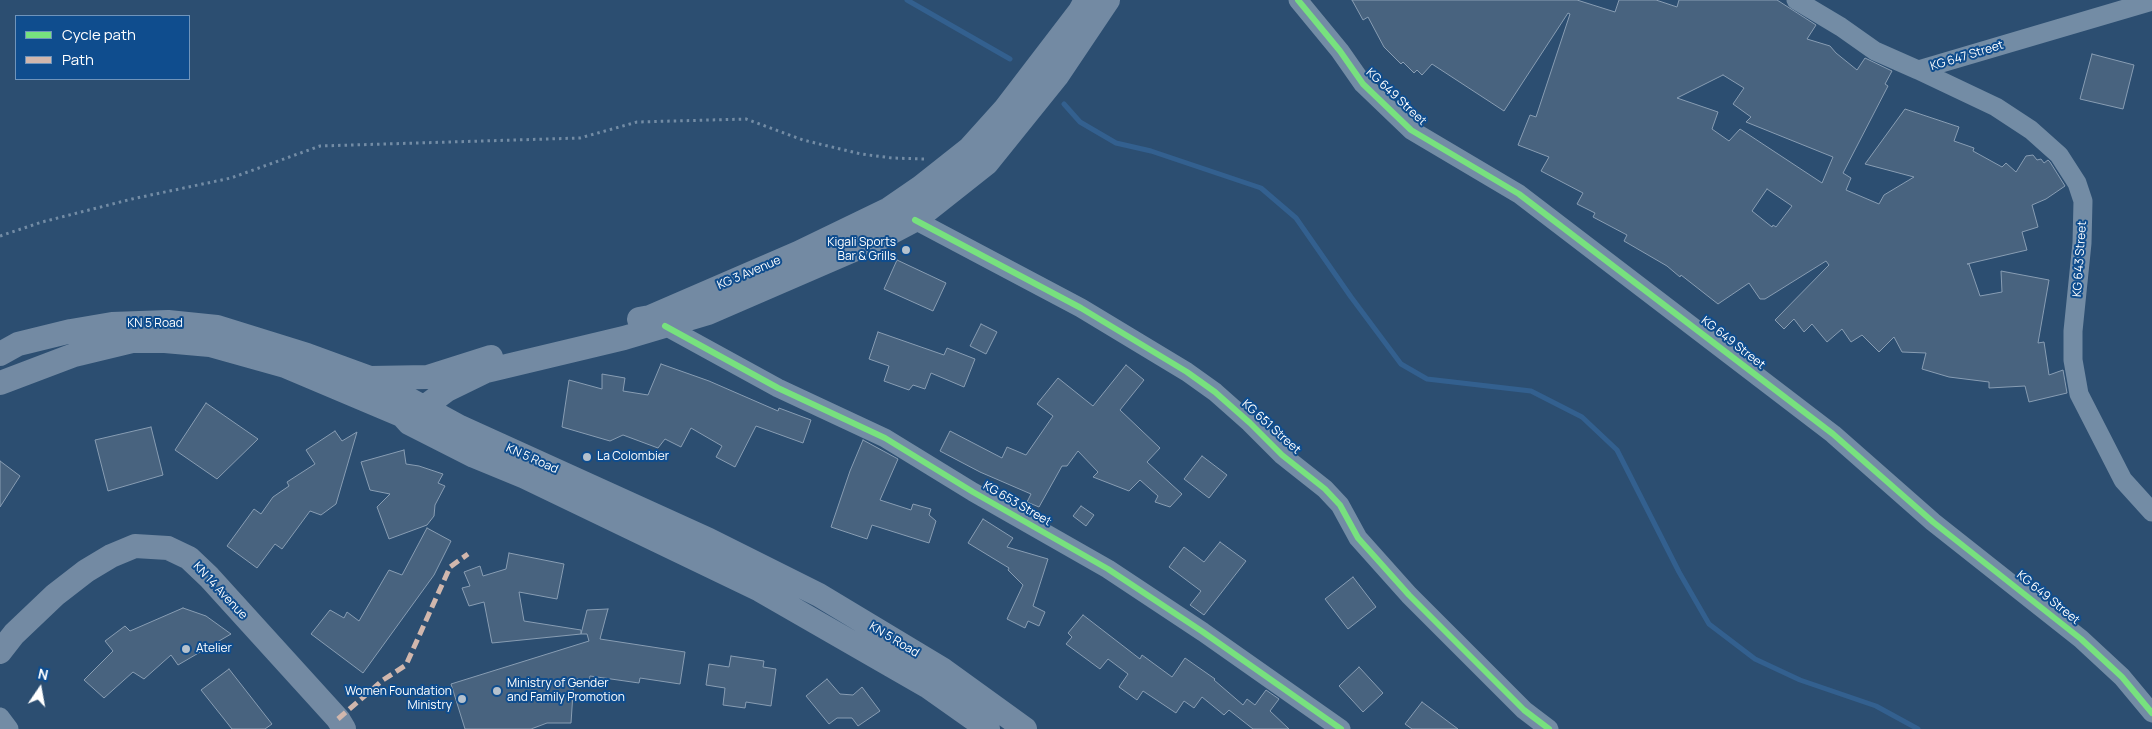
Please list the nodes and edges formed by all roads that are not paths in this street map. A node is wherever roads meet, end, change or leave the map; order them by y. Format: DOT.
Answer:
graph roads {
  1 [pos="1086,0"];
  2 [pos="1108,0"];
  3 [pos="1298,0"];
  4 [pos="1796,0"];
  5 [pos="2152,1"];
  6 [pos="1918,70"];
  7 [pos="915,220"];
  8 [pos="665,326"];
  9 [pos="0,354"];
  10 [pos="370,378"];
  11 [pos="0,383"];
  12 [pos="462,384"];
  13 [pos="411,415"];
  14 [pos="460,427"];
  15 [pos="2152,512"];
  16 [pos="0,652"];
  17 [pos="2152,713"];
  18 [pos="0,717"];
  19 [pos="9,729"];
  20 [pos="344,729"];
  21 [pos="988,729"];
  22 [pos="1025,729"];
  23 [pos="1342,729"];
  24 [pos="1549,729"];
  1 -- 10 [label="main road, KG 3 Avenue"];
  2 -- 7 [label="main road, KG 3 Avenue"];
  3 -- 17 [label="street, KG 649 Street"];
  4 -- 6 [label="street, KG 647 Street"];
  5 -- 6 [label="street, KG 647 Street"];
  6 -- 15 [label="street, KG 643 Street"];
  7 -- 8 [label="main road, KG 3 Avenue"];
  7 -- 24 [label="street, KG 651 Street"];
  8 -- 12 [label="main road, KG 3 Avenue"];
  8 -- 23 [label="street, KG 653 Street"];
  9 -- 10 [label="main road, KN 5 Road"];
  10 -- 13 [label="main road"];
  11 -- 13 [label="main road, KN 5 Road"];
  12 -- 13 [label="main road, KG 3 Avenue"];
  12 -- 14 [label="main road"];
  13 -- 14 [label="main road, KN 5 Road"];
  13 -- 21 [label="main road, KN 5 Road"];
  14 -- 22 [label="main road, KN 5 Road"];
  16 -- 20 [label="main road, KN 14 Avenue"];
  18 -- 19 [label="street"];
}
